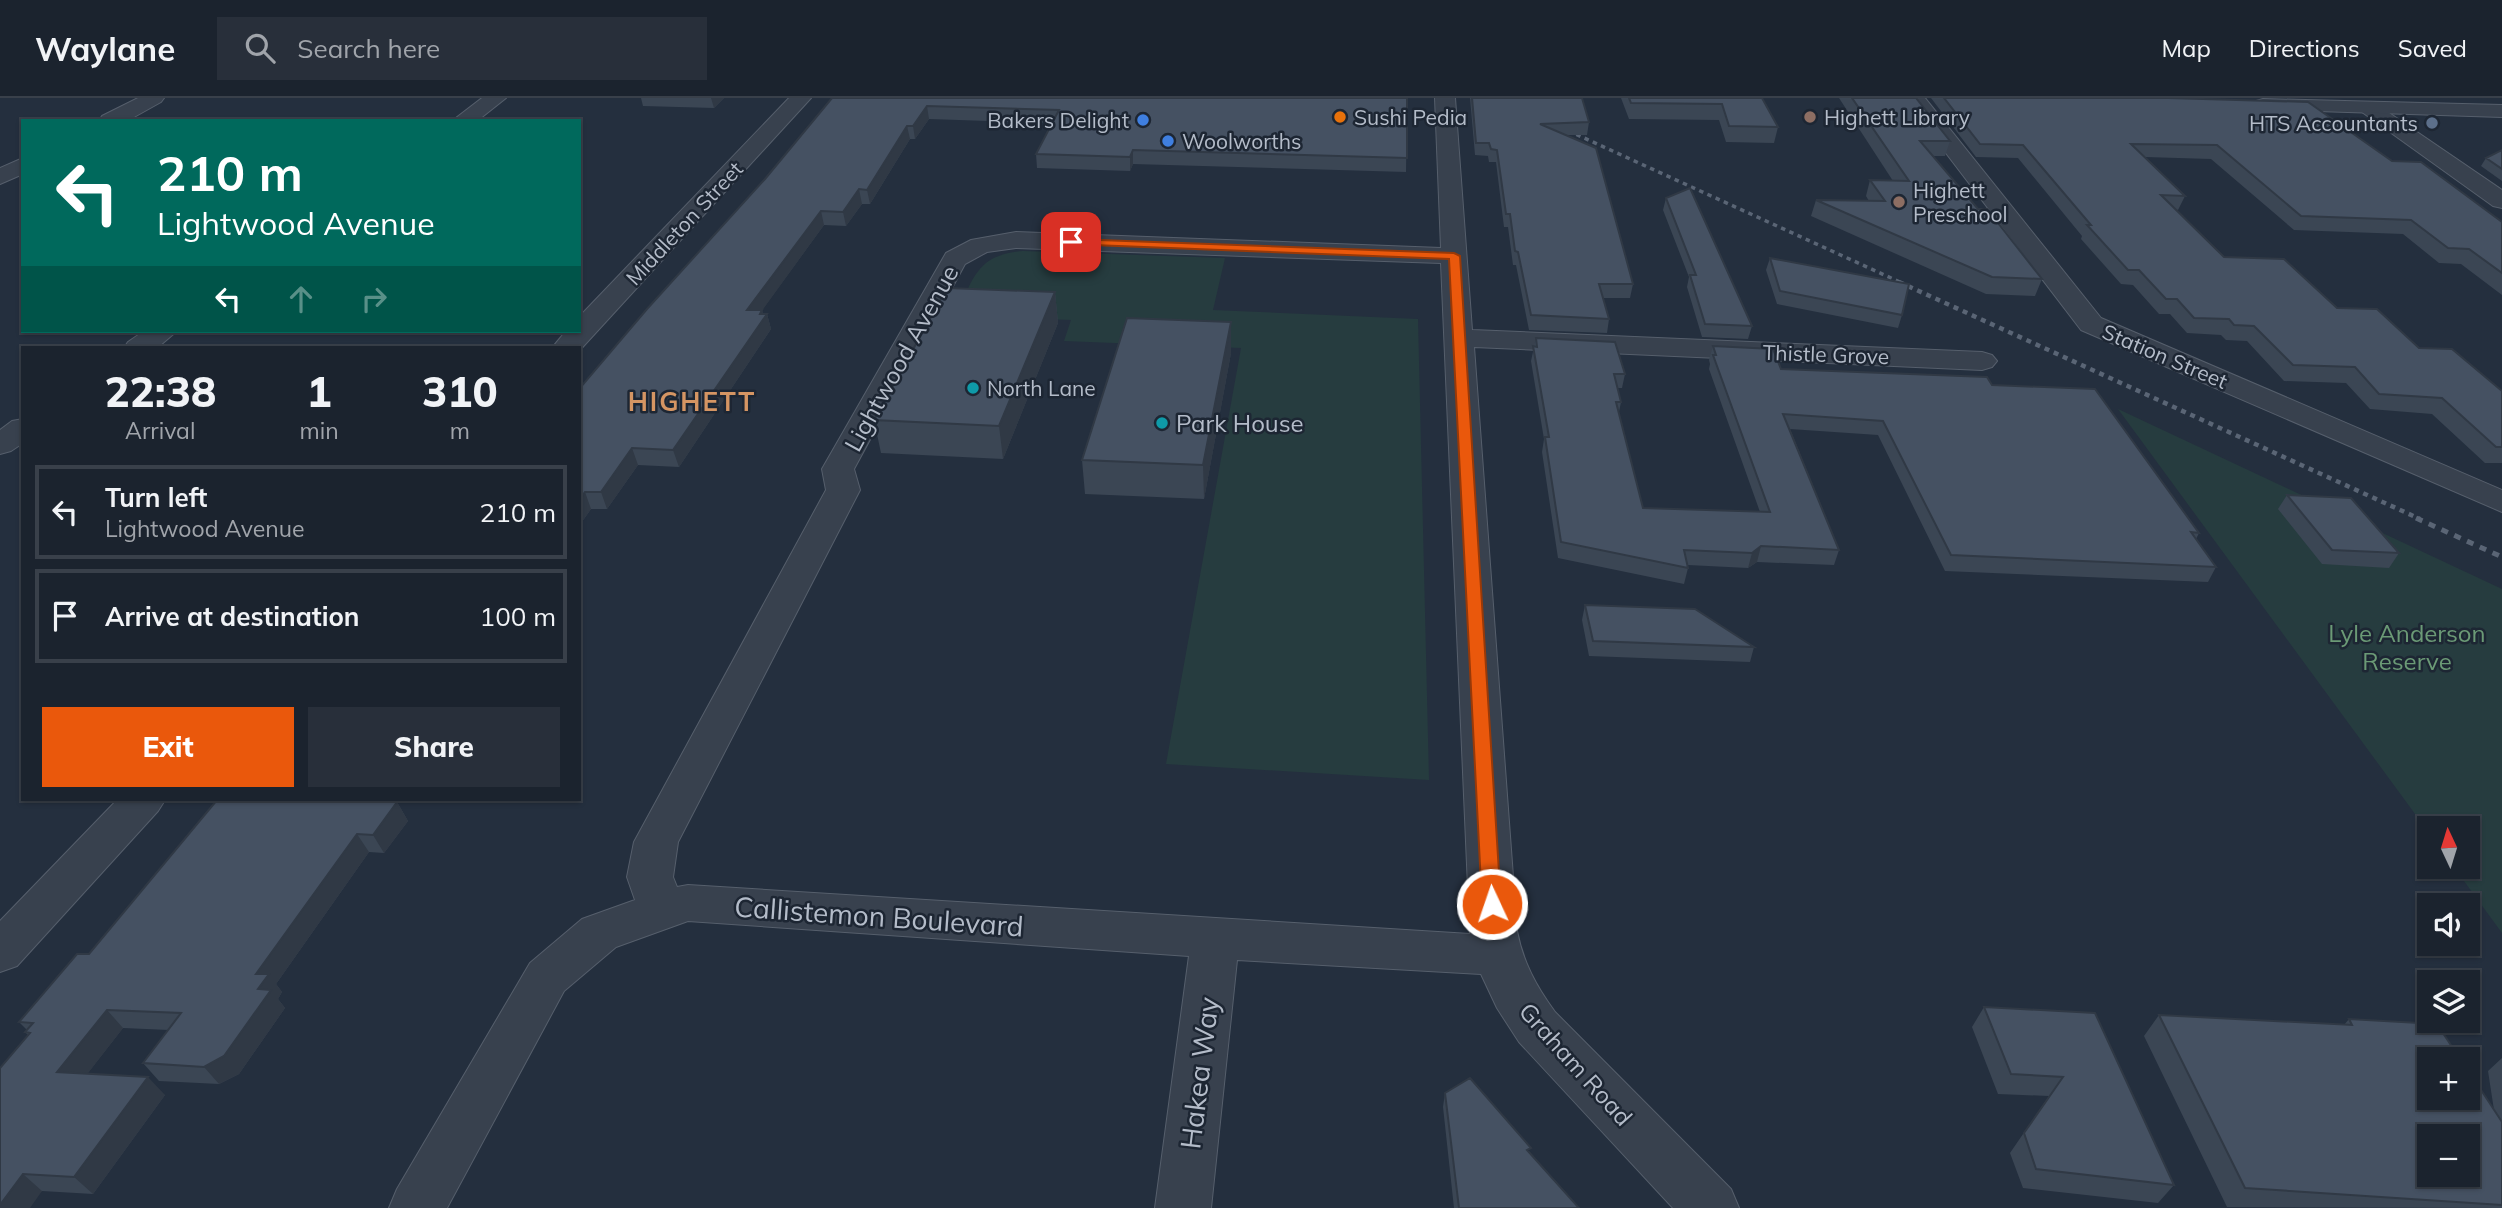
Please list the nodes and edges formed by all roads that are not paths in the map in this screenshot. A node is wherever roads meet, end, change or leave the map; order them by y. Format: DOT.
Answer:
graph roads {
  1 [pos="155,98"];
  2 [pos="496,98"];
  3 [pos="802,98"];
  4 [pos="1914,98"];
  5 [pos="1439,102"];
  6 [pos="2235,104"];
  7 [pos="2499,107"];
  8 [pos="2369,108"];
  9 [pos="114,119"];
  10 [pos="466,119"];
  11 [pos="21,166"];
  12 [pos="0,177"];
  13 [pos="2502,201"];
  14 [pos="1454,256"];
  15 [pos="581,332"];
  16 [pos="160,333"];
  17 [pos="580,333"];
  18 [pos="1460,338"];
  19 [pos="141,346"];
  20 [pos="568,346"];
  21 [pos="1982,361"];
  22 [pos="21,429"];
  23 [pos="0,444"];
  24 [pos="2502,502"];
  25 [pos="142,801"];
  26 [pos="662,909"];
  27 [pos="1215,939"];
  28 [pos="0,952"];
  29 [pos="1497,955"];
  30 [pos="417,1208"];
  31 [pos="1183,1208"];
  32 [pos="1711,1208"];
  1 -- 9 [label="street"];
  2 -- 10 [label="street"];
  3 -- 15 [label="street, Middleton Street"];
  4 -- 24 [label="street, Station Street"];
  5 -- 14 [label="street, Graham Road"];
  6 -- 8 [label="street"];
  7 -- 8 [label="street"];
  8 -- 13 [label="street"];
  11 -- 12 [label="street"];
  14 -- 18 [label="street, Graham Road"];
  14 -- 26 [label="street, Lightwood Avenue"];
  16 -- 19 [label="street"];
  17 -- 20 [label="street, Middleton Street"];
  18 -- 21 [label="street, Thistle Grove"];
  18 -- 29 [label="street, Graham Road"];
  22 -- 23 [label="street"];
  25 -- 28 [label="street"];
  26 -- 27 [label="street, Callistemon Boulevard"];
  26 -- 30 [label="street, Callistemon Boulevard"];
  27 -- 29 [label="street, Callistemon Boulevard"];
  27 -- 31 [label="street, Hakea Way"];
  29 -- 32 [label="street, Graham Road"];
}
